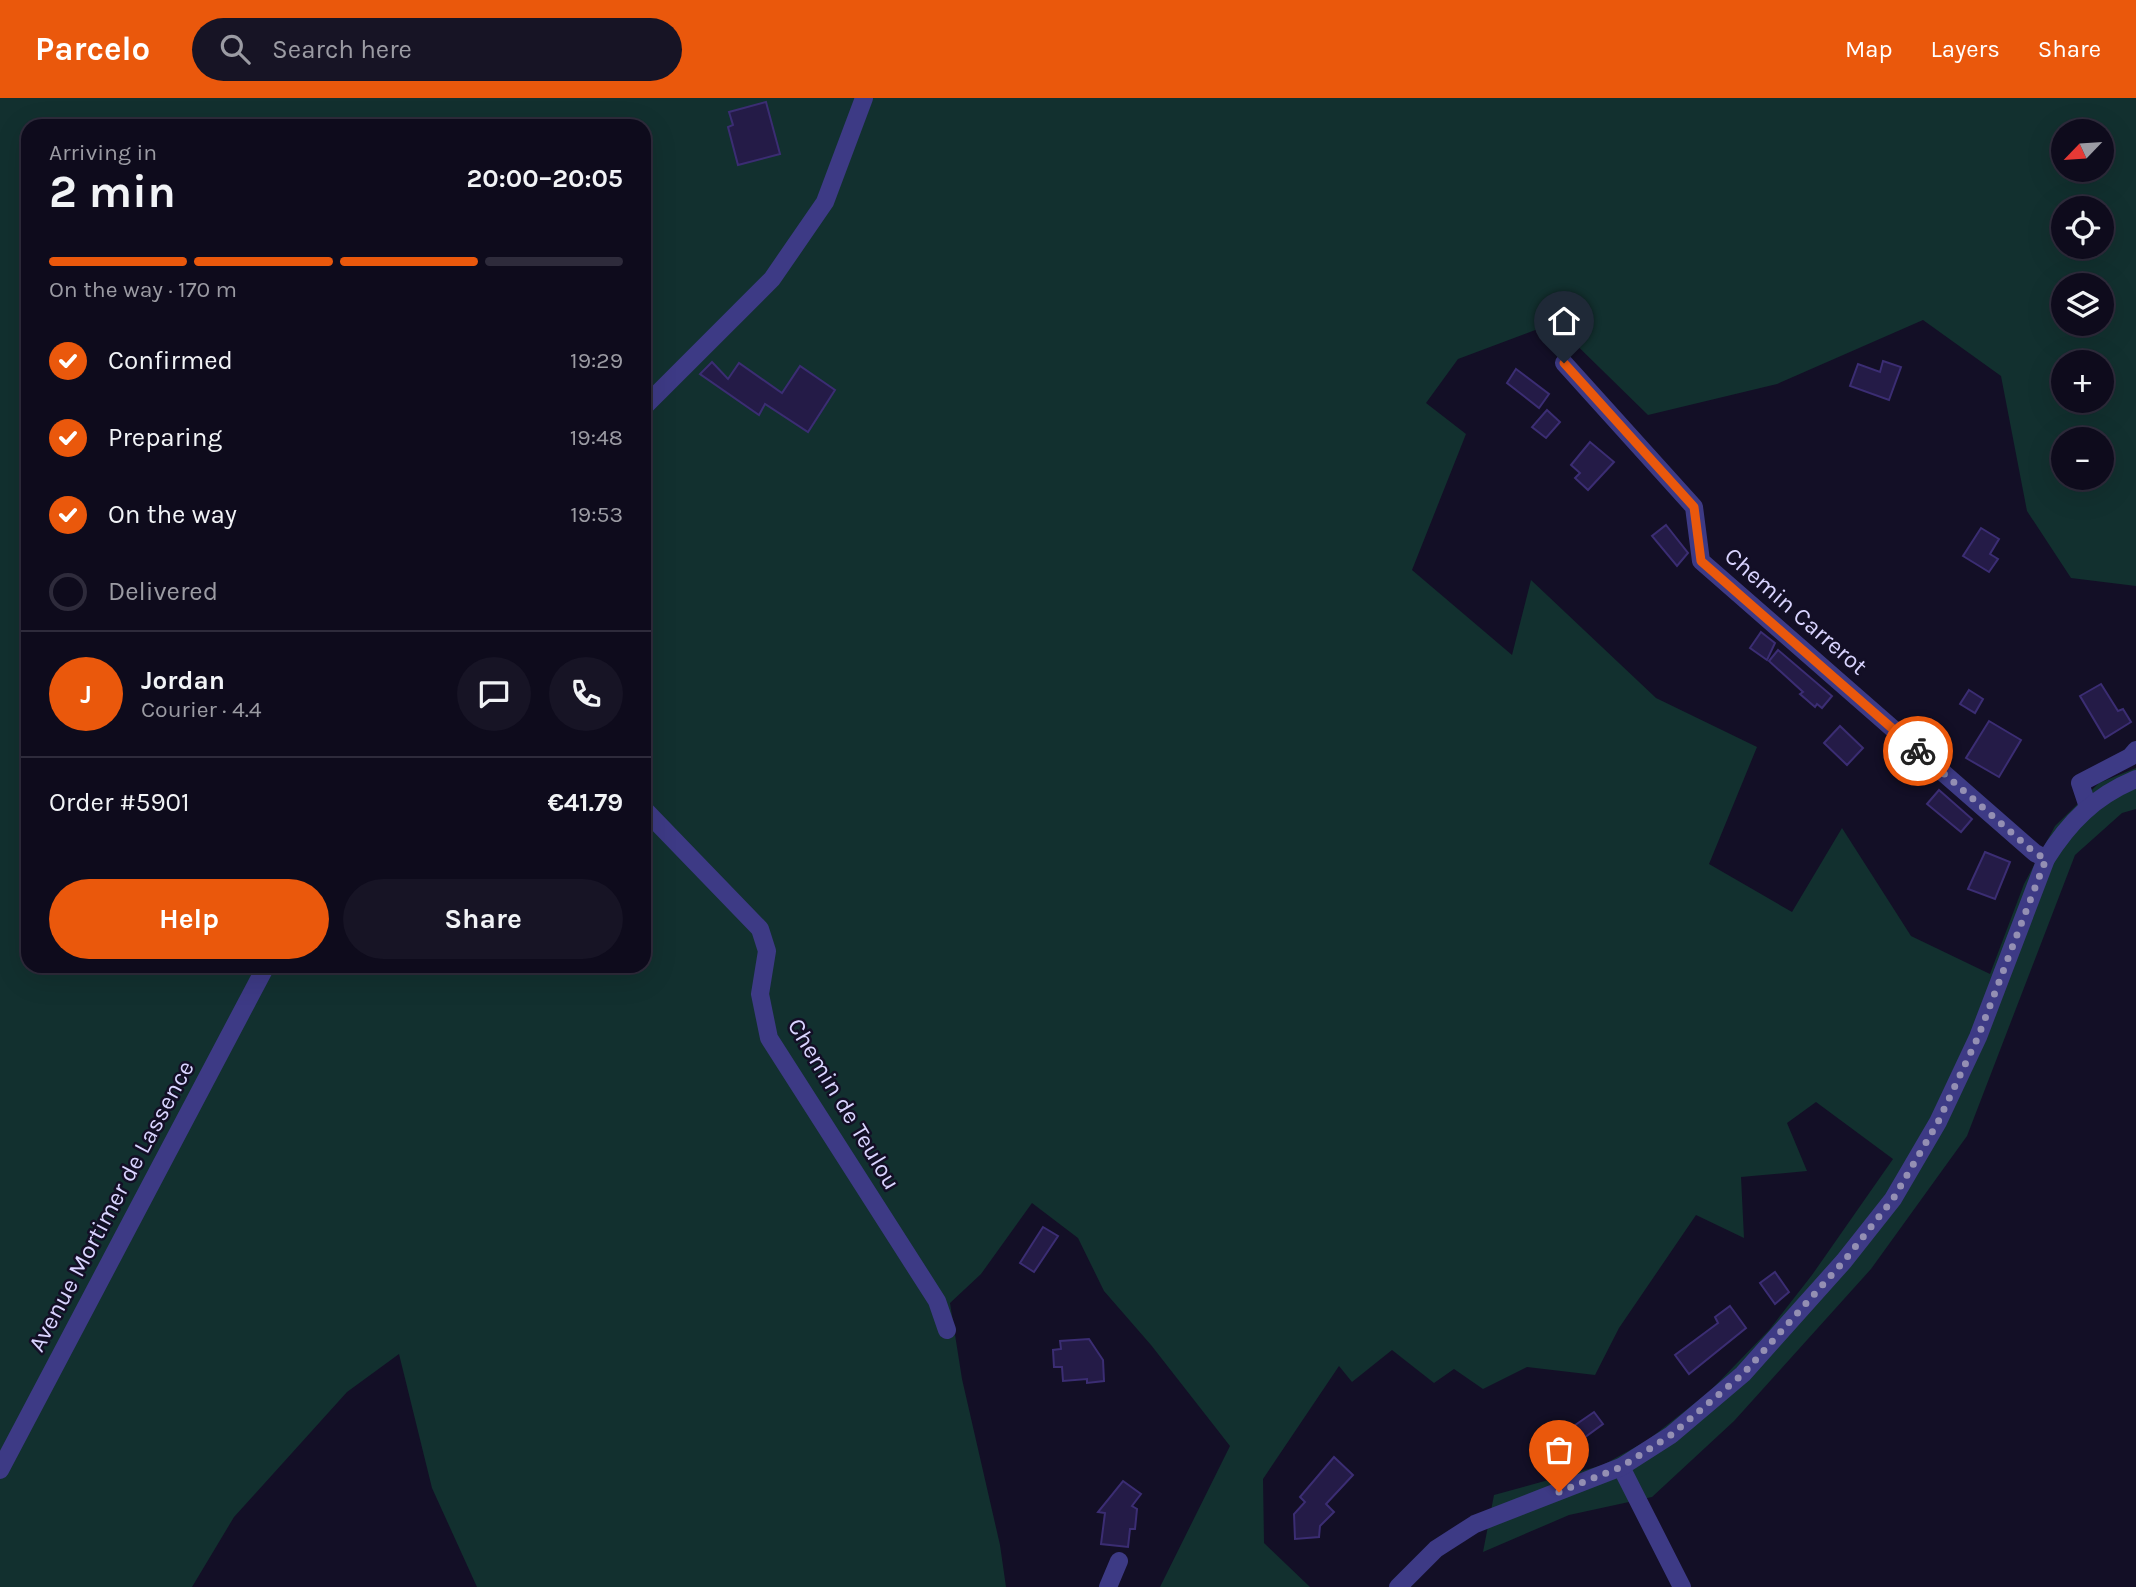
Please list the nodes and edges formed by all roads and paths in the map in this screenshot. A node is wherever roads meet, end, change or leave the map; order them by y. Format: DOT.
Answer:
graph roads {
  1 [pos="864,98"];
  2 [pos="1564,363"];
  3 [pos="651,400"];
  4 [pos="2136,750"];
  5 [pos="2136,779"];
  6 [pos="2088,807"];
  7 [pos="651,816"];
  8 [pos="2046,859"];
  9 [pos="262,973"];
  10 [pos="947,1330"];
  11 [pos="1621,1467"];
  12 [pos="0,1469"];
  13 [pos="1119,1561"];
  14 [pos="1108,1587"];
  15 [pos="1398,1587"];
  16 [pos="1682,1587"];
  1 -- 3 [label="street"];
  2 -- 8 [label="street, Chemin Carrerot"];
  4 -- 6 [label="street"];
  5 -- 6 [label="street"];
  6 -- 8 [label="street"];
  7 -- 10 [label="street, Chemin de Teulou"];
  8 -- 11 [label="street"];
  9 -- 12 [label="street, Avenue Mortimer de Lassence"];
  11 -- 15 [label="street"];
  11 -- 16 [label="street"];
  13 -- 14 [label="street"];
}
